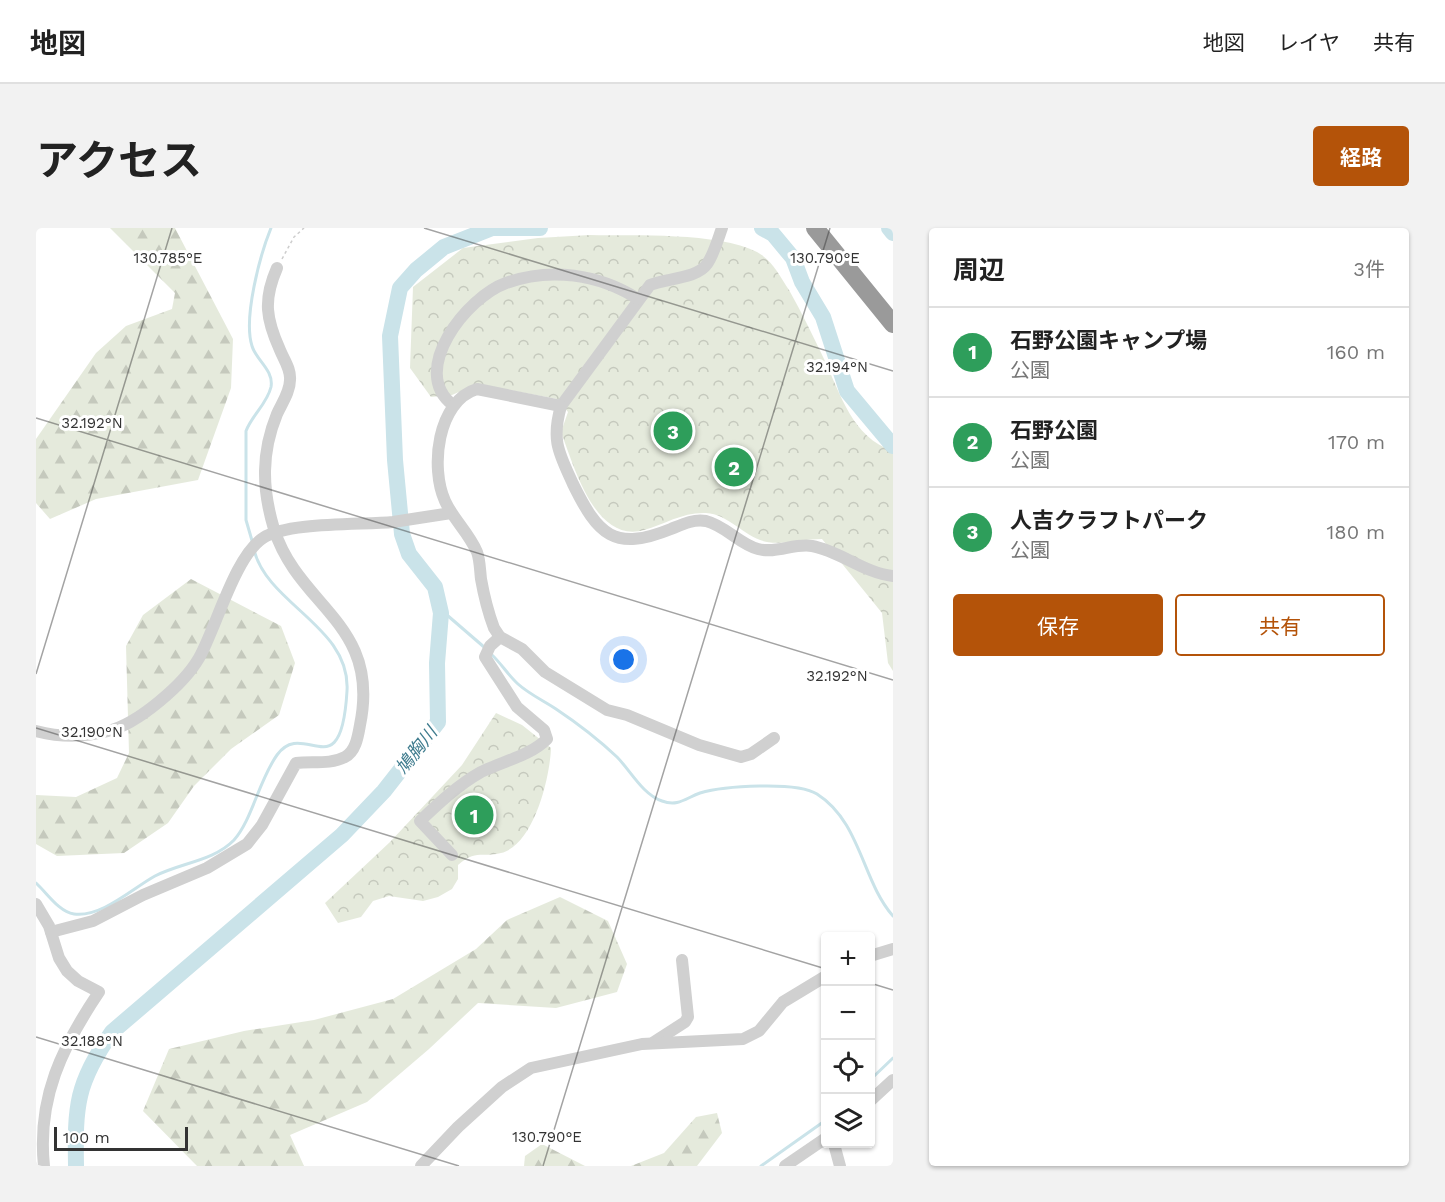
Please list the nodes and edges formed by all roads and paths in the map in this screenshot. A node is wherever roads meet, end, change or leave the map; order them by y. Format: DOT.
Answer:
graph roads {
  1 [pos="304,228"];
  2 [pos="722,228"];
  3 [pos="815,228"];
  4 [pos="277,268"];
  5 [pos="851,273"];
  6 [pos="638,299"];
  7 [pos="893,324"];
  8 [pos="893,339"];
  9 [pos="453,405"];
  10 [pos="561,406"];
  11 [pos="451,513"];
  12 [pos="275,531"];
  13 [pos="893,576"];
  14 [pos="500,637"];
  15 [pos="36,731"];
  16 [pos="774,738"];
  17 [pos="452,855"];
  18 [pos="36,904"];
  19 [pos="51,932"];
  20 [pos="893,949"];
  21 [pos="875,954"];
  22 [pos="682,960"];
  23 [pos="821,978"];
  24 [pos="652,1043"];
  25 [pos="893,1080"];
  26 [pos="875,1096"];
  27 [pos="40,1116"];
  28 [pos="821,1141"];
  29 [pos="835,1148"];
  30 [pos="44,1166"];
  31 [pos="421,1166"];
  32 [pos="785,1166"];
  33 [pos="840,1166"];
  1 -- 4 [label="path"];
  2 -- 6 [label="street"];
  3 -- 5 [label="highway"];
  4 -- 12 [label="street"];
  5 -- 7 [label="highway"];
  5 -- 8 [label="highway"];
  6 -- 9 [label="street"];
  6 -- 10 [label="street"];
  9 -- 10 [label="street"];
  9 -- 11 [label="street"];
  10 -- 13 [label="street"];
  11 -- 12 [label="street"];
  11 -- 14 [label="street"];
  12 -- 15 [label="street"];
  12 -- 19 [label="street"];
  14 -- 16 [label="street"];
  14 -- 17 [label="street"];
  18 -- 19 [label="street"];
  19 -- 27 [label="street"];
  20 -- 21 [label="street"];
  22 -- 24 [label="street"];
  23 -- 24 [label="street"];
  24 -- 31 [label="street"];
  25 -- 26 [label="street"];
  27 -- 30 [label="street"];
  28 -- 32 [label="street"];
  29 -- 33 [label="street"];
}
